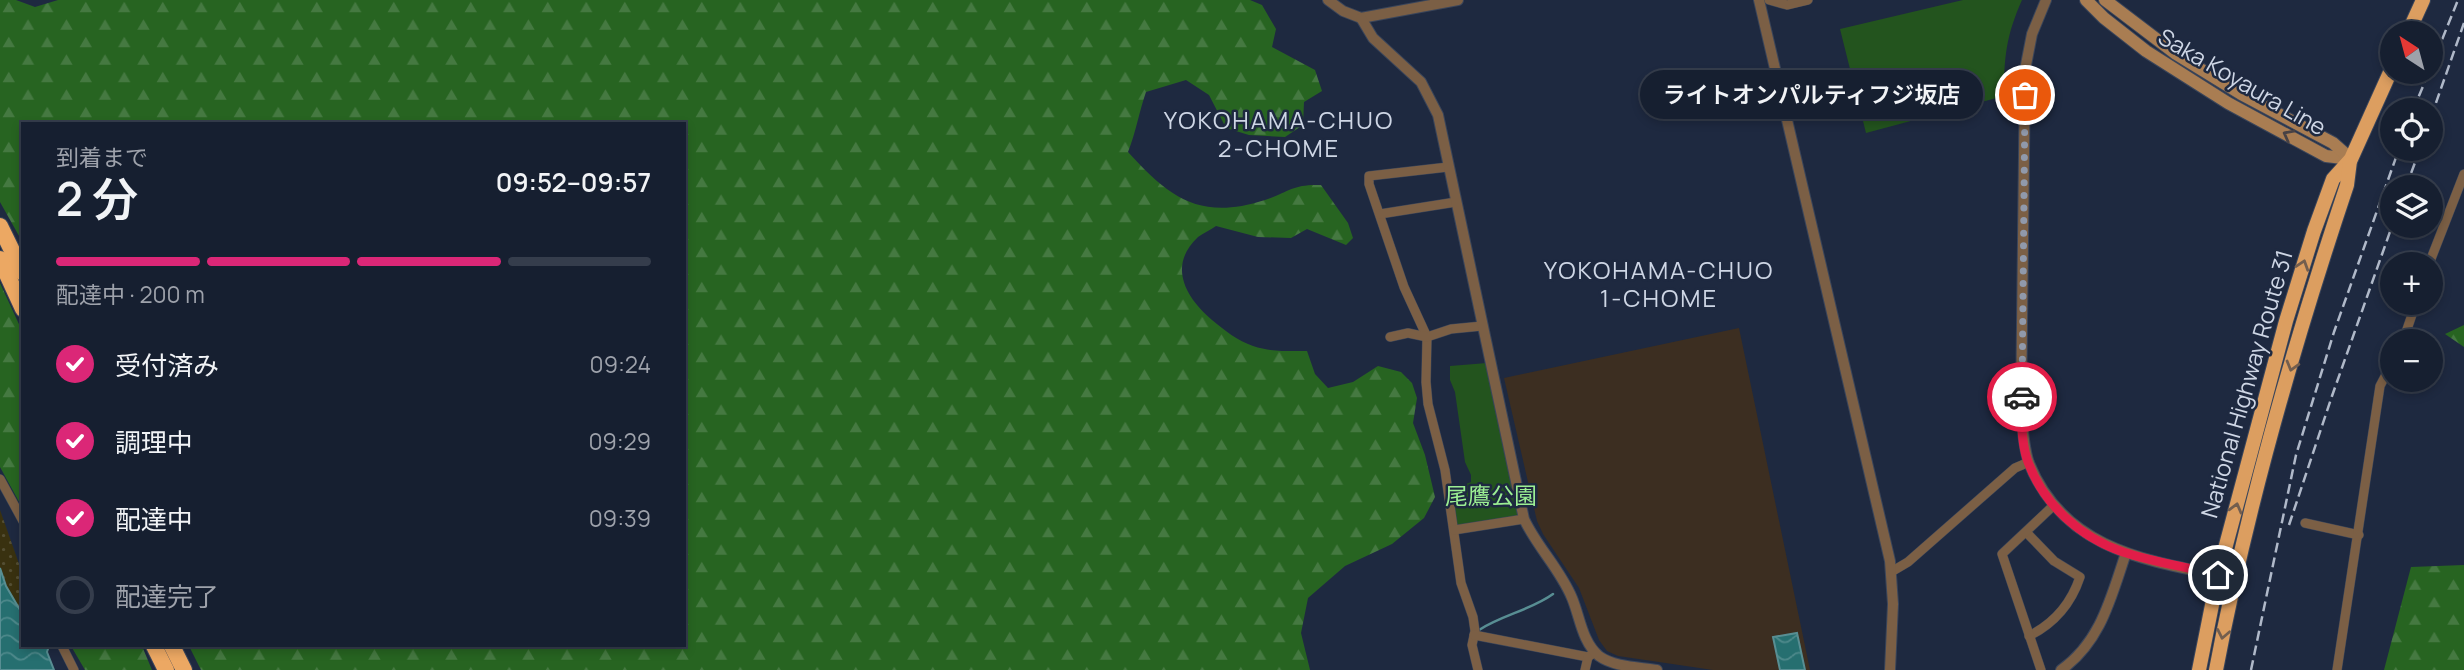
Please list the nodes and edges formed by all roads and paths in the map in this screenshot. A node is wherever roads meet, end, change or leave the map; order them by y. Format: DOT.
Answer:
graph roads {
  1 [pos="1328,0"];
  2 [pos="1458,0"];
  3 [pos="1759,0"];
  4 [pos="1769,0"];
  5 [pos="1808,0"];
  6 [pos="2046,0"];
  7 [pos="2087,0"];
  8 [pos="2105,0"];
  9 [pos="2423,0"];
  10 [pos="1361,18"];
  11 [pos="2413,21"];
  12 [pos="2385,84"];
  13 [pos="2351,159"];
  14 [pos="1448,167"];
  15 [pos="2464,174"];
  16 [pos="1456,202"];
  17 [pos="1380,214"];
  18 [pos="0,226"];
  19 [pos="2434,252"];
  20 [pos="0,259"];
  21 [pos="21,269"];
  22 [pos="21,305"];
  23 [pos="1482,326"];
  24 [pos="1390,337"];
  25 [pos="1427,337"];
  26 [pos="2380,386"];
  27 [pos="2028,462"];
  28 [pos="0,478"];
  29 [pos="2053,506"];
  30 [pos="21,518"];
  31 [pos="1524,519"];
  32 [pos="2305,523"];
  33 [pos="1454,530"];
  34 [pos="2025,532"];
  35 [pos="2359,535"];
  36 [pos="2126,553"];
  37 [pos="1891,572"];
  38 [pos="2218,575"];
  39 [pos="2233,578"];
  40 [pos="1474,635"];
  41 [pos="2029,636"];
  42 [pos="62,647"];
  43 [pos="154,647"];
  44 [pos="172,647"];
  45 [pos="1591,655"];
  46 [pos="74,670"];
  47 [pos="166,670"];
  48 [pos="184,670"];
  49 [pos="1478,670"];
  50 [pos="1584,670"];
  51 [pos="1657,670"];
  52 [pos="1890,670"];
  53 [pos="2041,670"];
  54 [pos="2061,670"];
  55 [pos="2199,670"];
  56 [pos="2216,670"];
  57 [pos="2337,670"];
  1 -- 10 [label="street"];
  2 -- 10 [label="street"];
  3 -- 37 [label="street"];
  4 -- 5 [label="street"];
  6 -- 27 [label="street"];
  13 -- 7 [label="main road, Saka Koyaura Line, one-way"];
  8 -- 13 [label="main road, Saka Koyaura Line"];
  9 -- 11 [label="highway"];
  10 -- 14 [label="street"];
  12 -- 13 [label="highway, National Highway Route 31"];
  38 -- 13 [label="highway, National Highway Route 31, one-way"];
  13 -- 39 [label="highway, National Highway Route 31, one-way"];
  14 -- 16 [label="street"];
  14 -- 17 [label="street"];
  15 -- 19 [label="street"];
  16 -- 17 [label="street"];
  16 -- 23 [label="street"];
  17 -- 25 [label="street"];
  18 -- 21 [label="highway"];
  20 -- 22 [label="highway"];
  23 -- 25 [label="street"];
  23 -- 31 [label="street"];
  24 -- 25 [label="street"];
  25 -- 33 [label="street"];
  26 -- 35 [label="street"];
  27 -- 29 [label="street"];
  27 -- 37 [label="street"];
  28 -- 30 [label="street"];
  29 -- 34 [label="street"];
  29 -- 36 [label="street"];
  31 -- 33 [label="street"];
  31 -- 45 [label="street"];
  32 -- 35 [label="street"];
  33 -- 40 [label="street"];
  34 -- 41 [label="street"];
  34 -- 41 [label="street"];
  35 -- 57 [label="street"];
  36 -- 38 [label="street"];
  36 -- 54 [label="street"];
  37 -- 52 [label="street"];
  38 -- 39 [label="street"];
  38 -- 55 [label="highway, National Highway Route 31"];
  39 -- 56 [label="highway, National Highway Route 31, one-way"];
  40 -- 45 [label="street"];
  40 -- 49 [label="street"];
  41 -- 53 [label="street"];
  42 -- 46 [label="street"];
  43 -- 47 [label="highway"];
  44 -- 48 [label="highway"];
  45 -- 50 [label="street"];
  45 -- 51 [label="street"];
}
